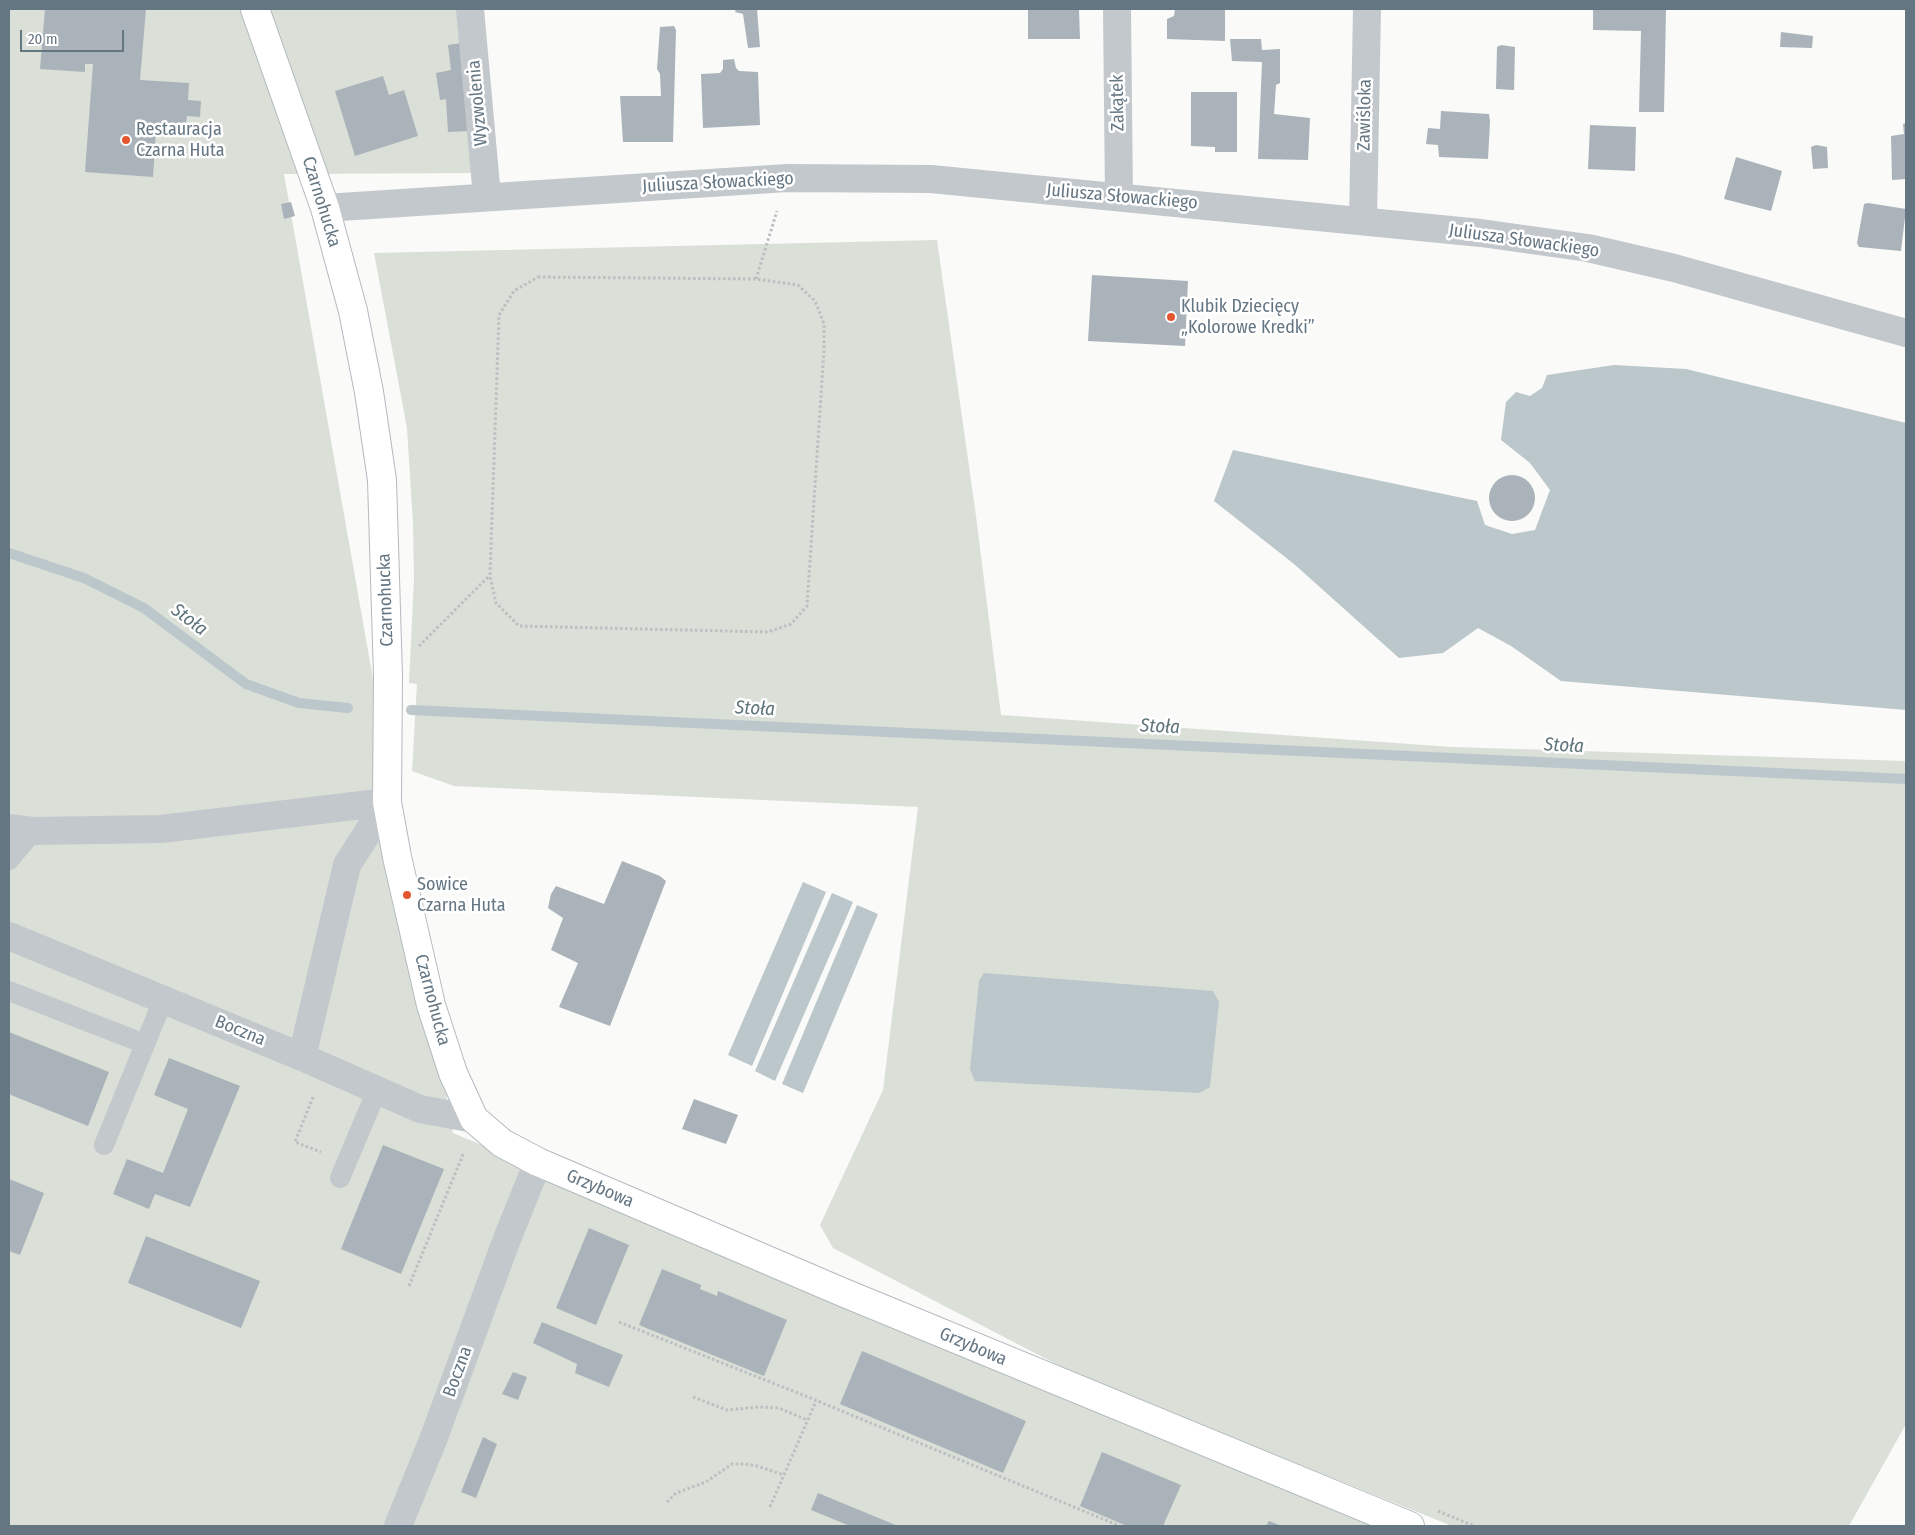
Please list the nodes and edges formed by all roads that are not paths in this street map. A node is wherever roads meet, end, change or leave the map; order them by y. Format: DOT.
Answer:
graph roads {
  1 [pos="255,9"];
  2 [pos="470,9"];
  3 [pos="1117,9"];
  4 [pos="1367,9"];
  5 [pos="1119,196"];
  6 [pos="487,197"];
  7 [pos="325,208"];
  8 [pos="1363,221"];
  9 [pos="1906,333"];
  10 [pos="388,802"];
  11 [pos="21,830"];
  12 [pos="9,860"];
  13 [pos="9,936"];
  14 [pos="9,991"];
  15 [pos="163,1000"];
  16 [pos="145,1044"];
  17 [pos="302,1057"];
  18 [pos="377,1090"];
  19 [pos="474,1120"];
  20 [pos="104,1145"];
  21 [pos="538,1162"];
  22 [pos="344,1171"];
  23 [pos="398,1526"];
  24 [pos="1410,1526"];
  1 -- 7 [label="street, Czarnohucka"];
  2 -- 6 [label="street, Wyzwolenia"];
  3 -- 5 [label="street, Zakątek"];
  4 -- 8 [label="street, Zawiśloka"];
  5 -- 6 [label="street, Juliusza Słowackiego"];
  5 -- 8 [label="street, Juliusza Słowackiego"];
  6 -- 7 [label="street, Juliusza Słowackiego"];
  7 -- 10 [label="street, Czarnohucka"];
  8 -- 9 [label="street, Juliusza Słowackiego"];
  10 -- 11 [label="street"];
  10 -- 17 [label="street"];
  10 -- 19 [label="street, Czarnohucka"];
  11 -- 12 [label="lane"];
  13 -- 15 [label="street, Boczna"];
  14 -- 16 [label="lane"];
  15 -- 16 [label="lane"];
  15 -- 17 [label="street, Boczna"];
  16 -- 20 [label="lane"];
  17 -- 18 [label="street, Boczna"];
  18 -- 19 [label="street, Boczna"];
  18 -- 22 [label="lane"];
  19 -- 21 [label="street, Czarnohucka"];
  21 -- 23 [label="street, Boczna"];
  21 -- 24 [label="street, Grzybowa"];
}
